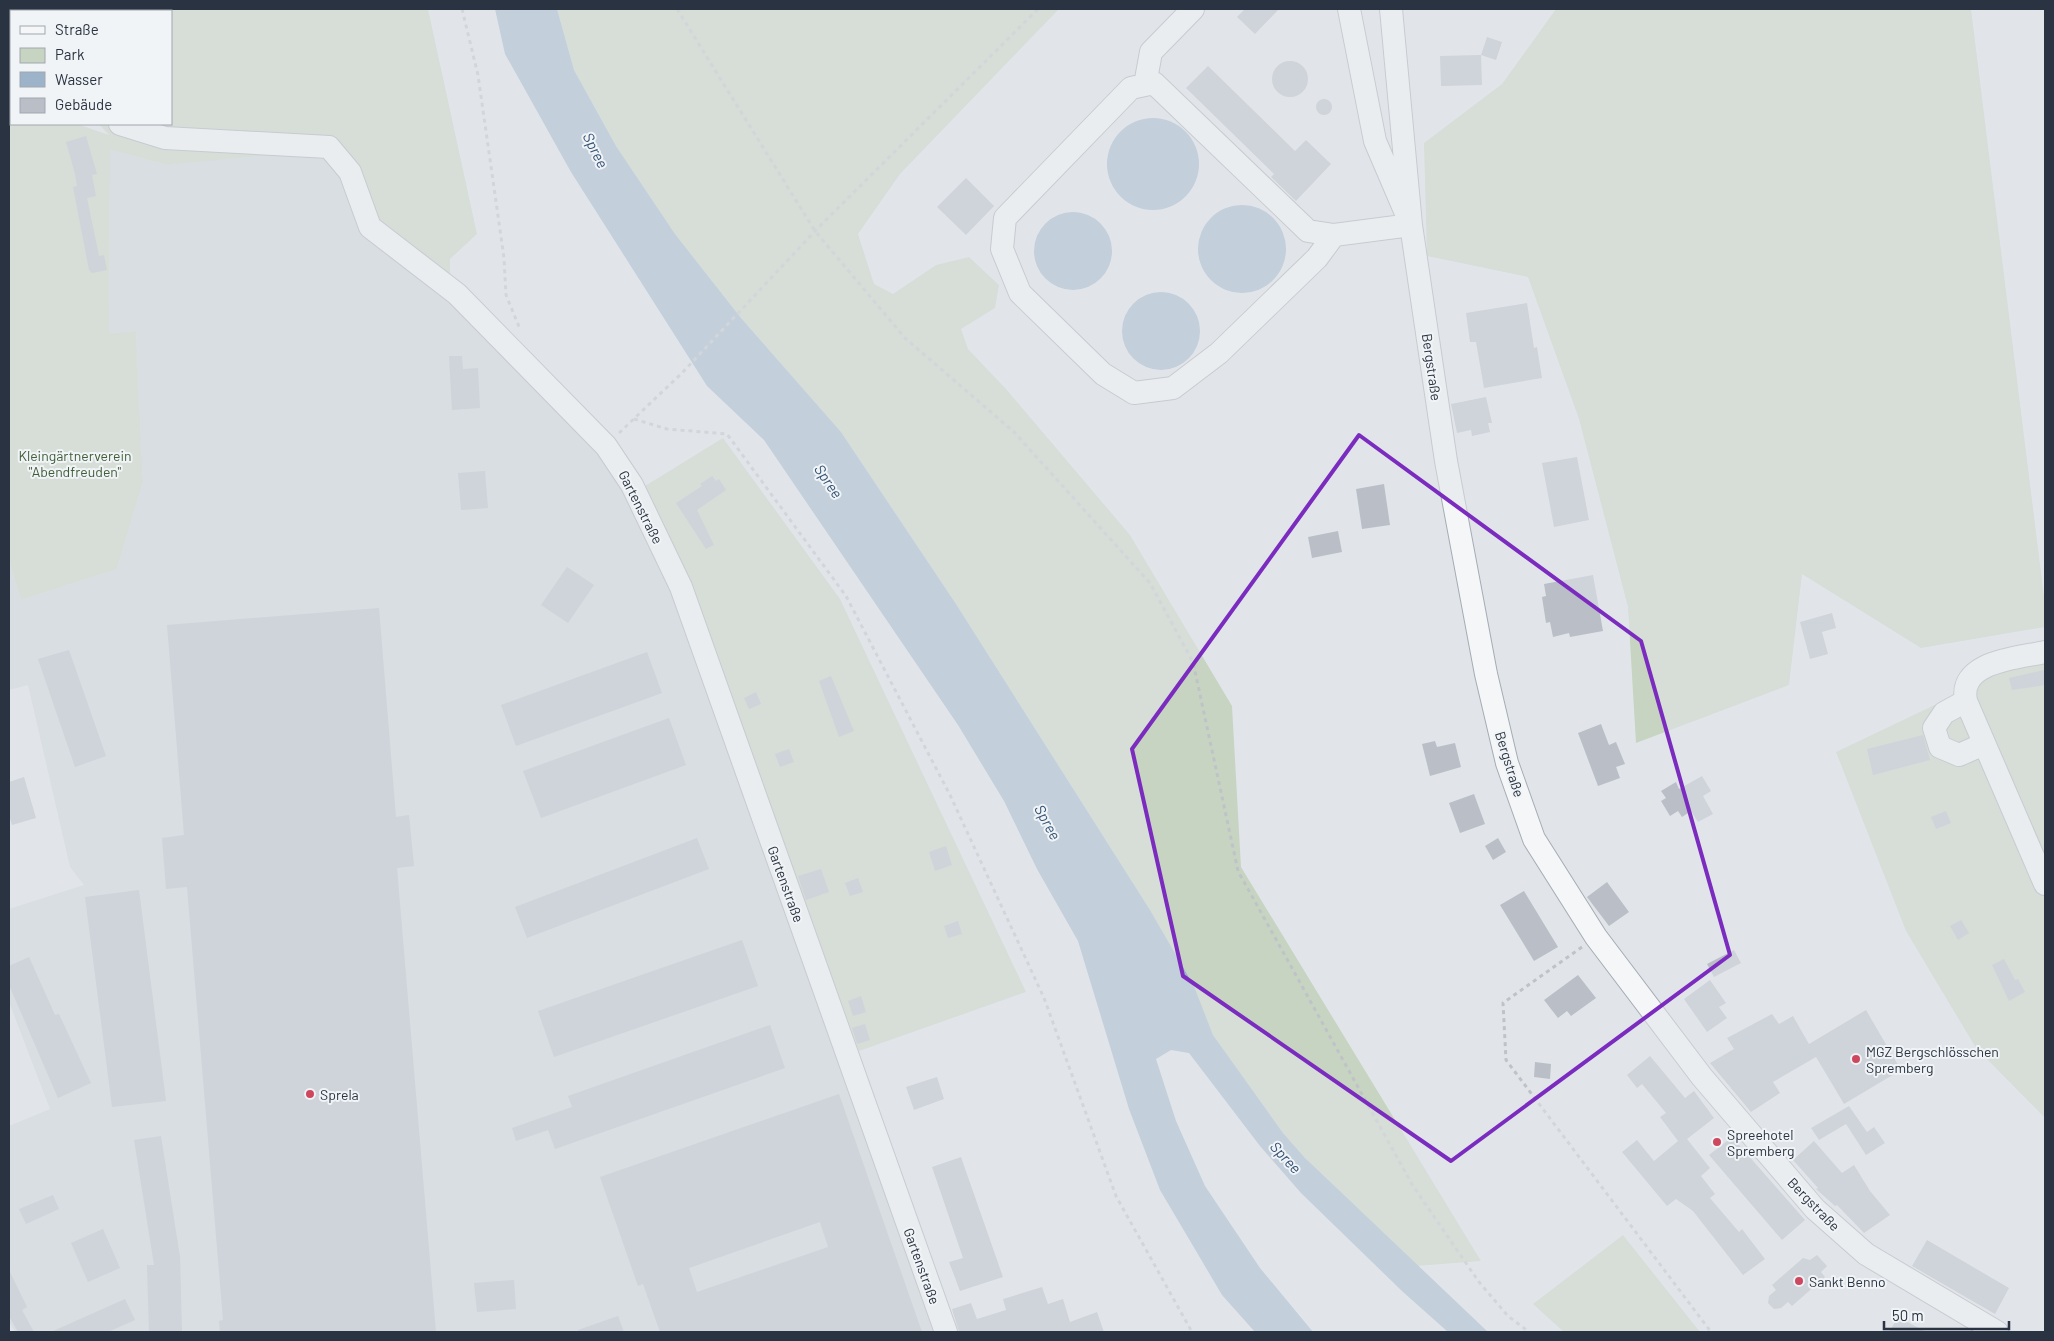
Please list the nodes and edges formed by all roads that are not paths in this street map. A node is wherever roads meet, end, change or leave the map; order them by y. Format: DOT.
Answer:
graph roads {
  1 [pos="1193,9"];
  2 [pos="1349,9"];
  3 [pos="1391,9"];
  4 [pos="1145,85"];
  5 [pos="123,125"];
  6 [pos="1411,225"];
  7 [pos="1334,235"];
  8 [pos="2045,652"];
  9 [pos="1966,702"];
  10 [pos="1984,744"];
  11 [pos="2045,884"];
  12 [pos="946,1332"];
  13 [pos="1997,1332"];
  1 -- 4 [label="street"];
  2 -- 6 [label="street"];
  3 -- 6 [label="street, Bergstraße"];
  4 -- 7 [label="street"];
  4 -- 7 [label="street"];
  5 -- 12 [label="street, Gartenstraße"];
  6 -- 7 [label="street"];
  6 -- 13 [label="street, Bergstraße"];
  8 -- 9 [label="street"];
  9 -- 10 [label="street"];
  9 -- 10 [label="street"];
  10 -- 11 [label="street"];
}
